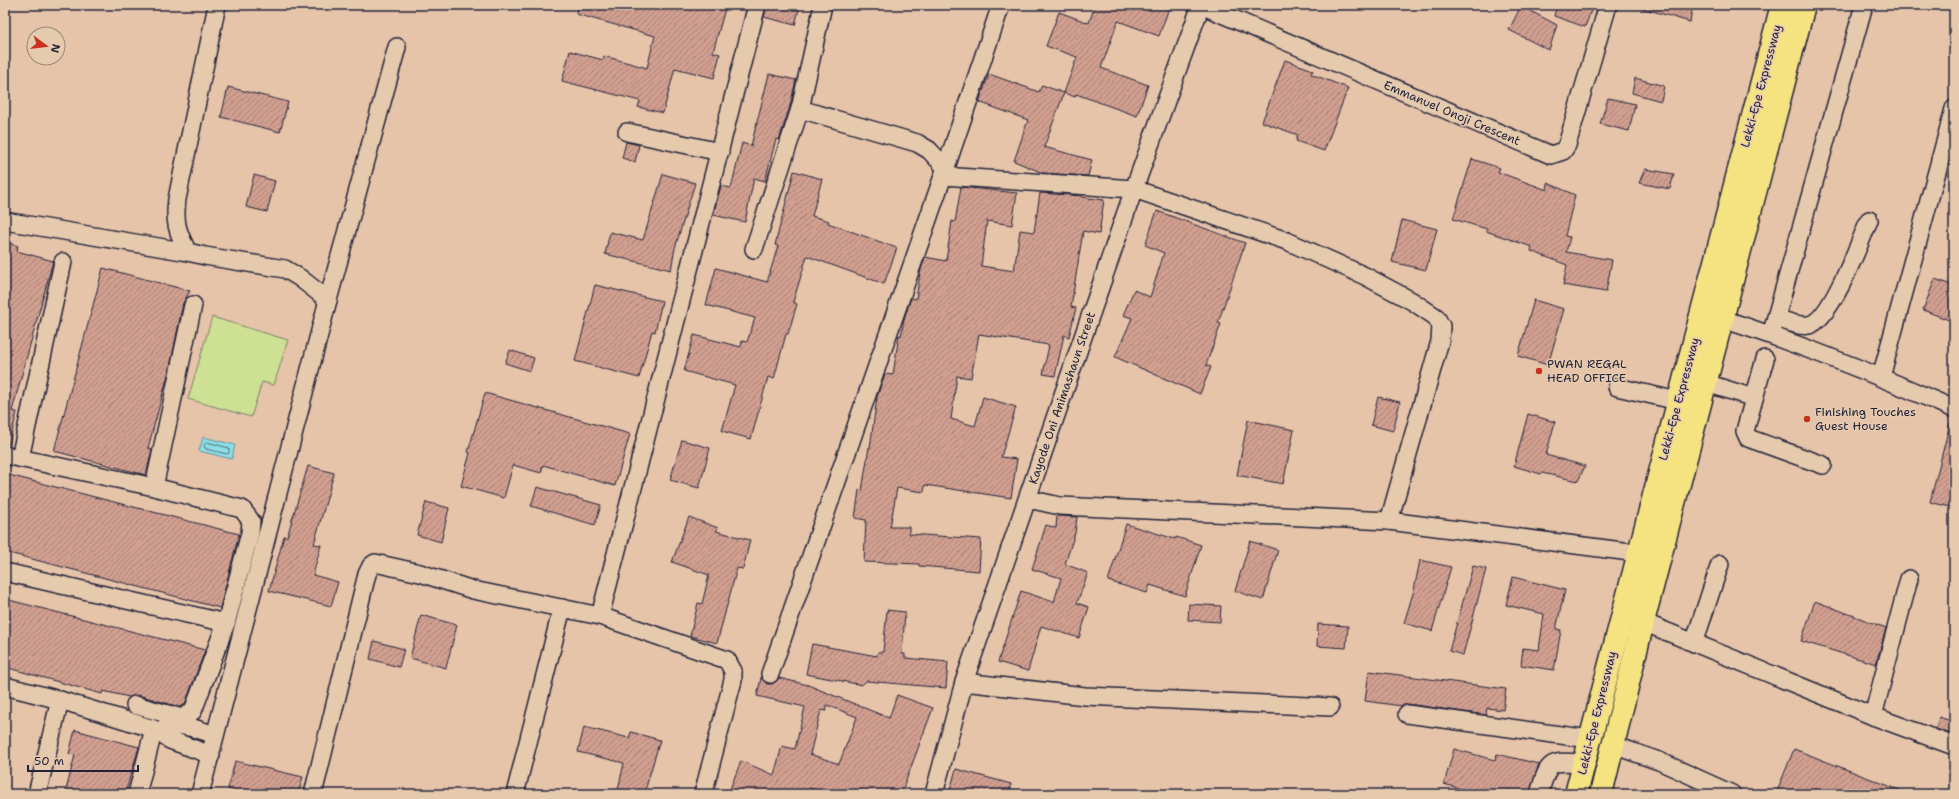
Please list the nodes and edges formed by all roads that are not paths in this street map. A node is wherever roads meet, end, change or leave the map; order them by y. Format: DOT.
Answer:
graph roads {
  1 [pos="217,5"];
  2 [pos="757,5"];
  3 [pos="823,5"];
  4 [pos="1001,5"];
  5 [pos="1201,5"];
  6 [pos="1608,5"];
  7 [pos="1782,5"];
  8 [pos="1804,5"];
  9 [pos="1864,5"];
  10 [pos="397,47"];
  11 [pos="800,109"];
  12 [pos="1954,109"];
  13 [pos="627,132"];
  14 [pos="720,152"];
  15 [pos="945,172"];
  16 [pos="1134,189"];
  17 [pos="1869,220"];
  18 [pos="5,221"];
  19 [pos="754,249"];
  20 [pos="188,252"];
  21 [pos="64,262"];
  22 [pos="328,300"];
  23 [pos="193,305"];
  24 [pos="1776,318"];
  25 [pos="1723,319"];
  26 [pos="1771,335"];
  27 [pos="1765,359"];
  28 [pos="1881,376"];
  29 [pos="1706,383"];
  30 [pos="1617,387"];
  31 [pos="1754,398"];
  32 [pos="1678,401"];
  33 [pos="1954,409"];
  34 [pos="12,457"];
  35 [pos="1824,465"];
  36 [pos="154,487"];
  37 [pos="1028,499"];
  38 [pos="1389,522"];
  39 [pos="1638,553"];
  40 [pos="1720,564"];
  41 [pos="5,572"];
  42 [pos="1908,579"];
  43 [pos="562,608"];
  44 [pos="600,616"];
  45 [pos="1643,622"];
  46 [pos="226,623"];
  47 [pos="1694,643"];
  48 [pos="770,674"];
  49 [pos="964,682"];
  50 [pos="5,686"];
  51 [pos="60,700"];
  52 [pos="135,705"];
  53 [pos="1330,707"];
  54 [pos="1407,714"];
  55 [pos="1873,716"];
  56 [pos="154,729"];
  57 [pos="215,735"];
  58 [pos="1590,739"];
  59 [pos="1613,745"];
  60 [pos="1954,746"];
  61 [pos="211,755"];
  62 [pos="1584,763"];
  63 [pos="37,794"];
  64 [pos="137,794"];
  65 [pos="200,794"];
  66 [pos="313,794"];
  67 [pos="515,794"];
  68 [pos="703,794"];
  69 [pos="934,794"];
  70 [pos="1539,794"];
  71 [pos="1576,794"];
  72 [pos="1601,794"];
  73 [pos="1732,794"];
  1 -- 20 [label="street"];
  2 -- 14 [label="street"];
  3 -- 11 [label="street"];
  4 -- 15 [label="street"];
  5 -- 6 [label="street, Emmanuel Onoji Crescent"];
  5 -- 16 [label="street, Kayode Oni Animashaun Street"];
  7 -- 32 [label="highway, Lekki-Epe Expressway"];
  8 -- 25 [label="highway, Lekki-Epe Expressway"];
  9 -- 24 [label="street"];
  10 -- 22 [label="street"];
  11 -- 15 [label="street"];
  11 -- 19 [label="street"];
  12 -- 28 [label="street"];
  13 -- 14 [label="street"];
  14 -- 44 [label="street"];
  15 -- 16 [label="street"];
  15 -- 48 [label="street"];
  16 -- 37 [label="street, Kayode Oni Animashaun Street"];
  16 -- 38 [label="street"];
  17 -- 24 [label="street"];
  18 -- 20 [label="street"];
  20 -- 22 [label="street"];
  21 -- 34 [label="street"];
  22 -- 57 [label="street"];
  23 -- 36 [label="street"];
  24 -- 26 [label="street"];
  25 -- 26 [label="street"];
  25 -- 29 [label="highway, Lekki-Epe Expressway"];
  26 -- 28 [label="street"];
  27 -- 31 [label="street"];
  28 -- 33 [label="street"];
  29 -- 31 [label="street"];
  29 -- 45 [label="highway, Lekki-Epe Expressway"];
  30 -- 32 [label="street"];
  31 -- 35 [label="street"];
  32 -- 39 [label="highway, Lekki-Epe Expressway"];
  34 -- 36 [label="street"];
  36 -- 46 [label="street"];
  37 -- 38 [label="street"];
  37 -- 49 [label="street, Kayode Oni Animashaun Street"];
  38 -- 39 [label="street"];
  39 -- 58 [label="highway, Lekki-Epe Expressway"];
  40 -- 47 [label="street"];
  41 -- 46 [label="street"];
  42 -- 55 [label="street"];
  43 -- 44 [label="street"];
  43 -- 66 [label="street"];
  43 -- 67 [label="street"];
  44 -- 68 [label="street"];
  45 -- 47 [label="street"];
  45 -- 59 [label="highway, Lekki-Epe Expressway"];
  46 -- 52 [label="street"];
  47 -- 55 [label="street"];
  49 -- 53 [label="street"];
  49 -- 69 [label="street, Kayode Oni Animashaun Street"];
  50 -- 51 [label="street"];
  51 -- 56 [label="street"];
  51 -- 63 [label="street"];
  54 -- 58 [label="street"];
  55 -- 60 [label="street"];
  56 -- 57 [label="street"];
  56 -- 61 [label="street"];
  56 -- 64 [label="street"];
  57 -- 61 [label="street"];
  58 -- 62 [label="highway, Lekki-Epe Expressway"];
  59 -- 72 [label="highway, Lekki-Epe Expressway"];
  59 -- 73 [label="street"];
  61 -- 65 [label="street"];
  62 -- 70 [label="street"];
  62 -- 71 [label="highway, Lekki-Epe Expressway"];
}
